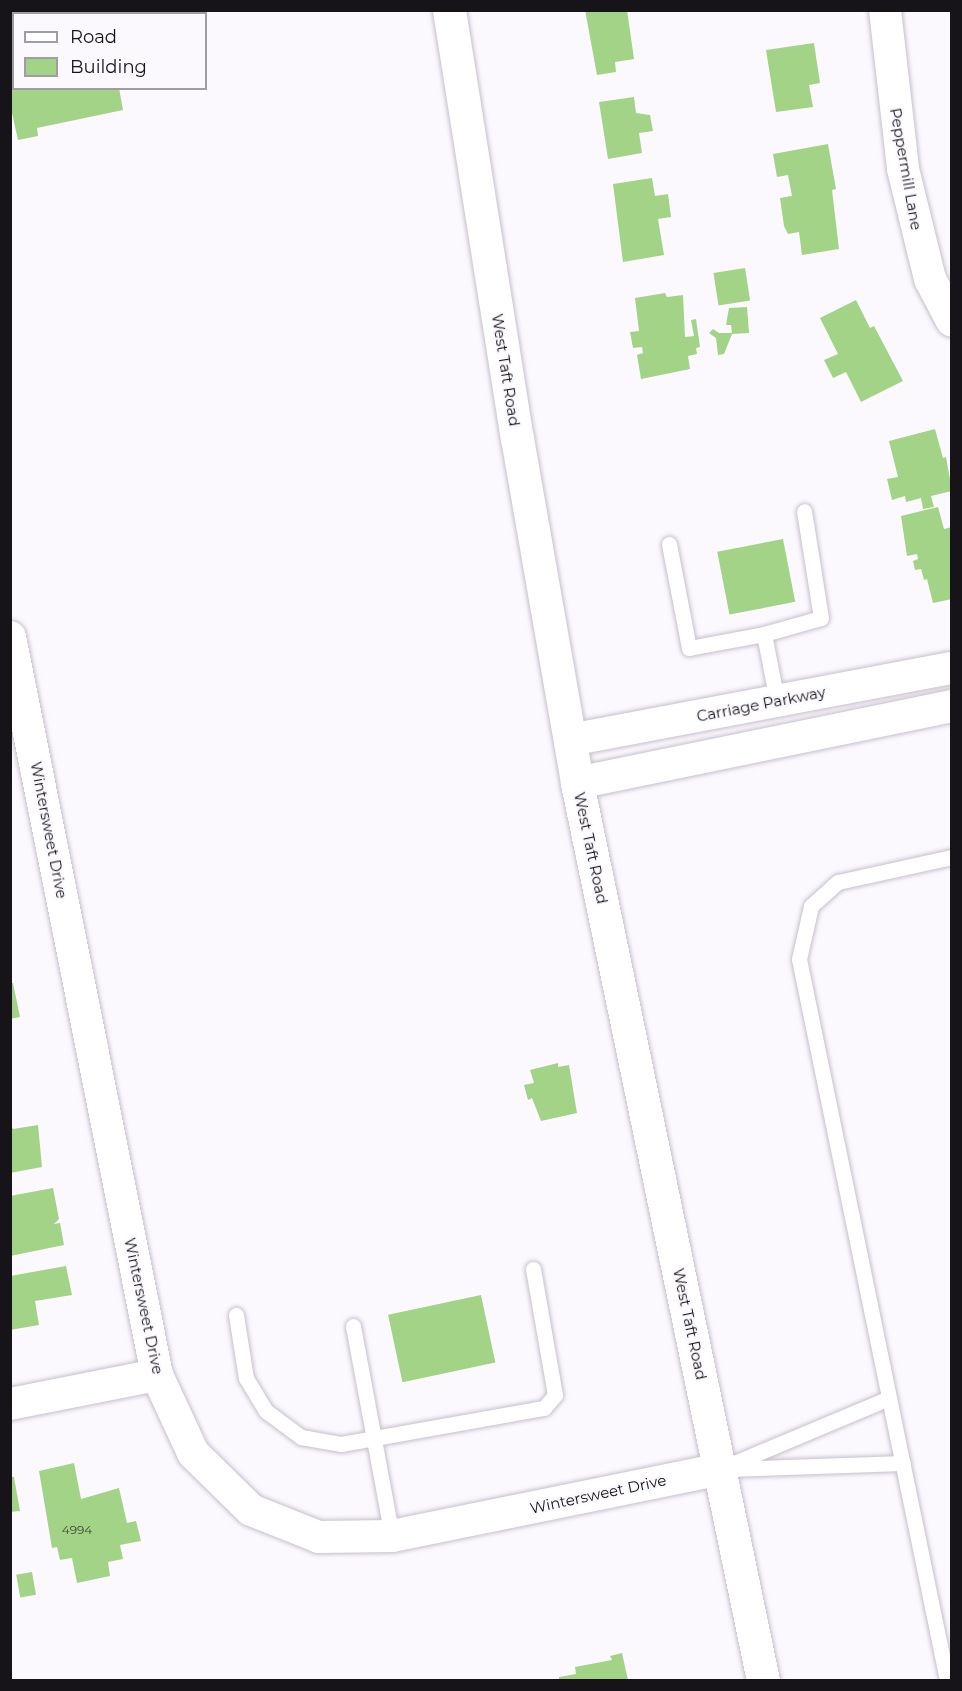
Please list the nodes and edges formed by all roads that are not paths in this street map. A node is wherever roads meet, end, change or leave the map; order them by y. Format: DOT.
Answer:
graph roads {
  1 [pos="450,10"];
  2 [pos="885,10"];
  3 [pos="951,321"];
  4 [pos="804,511"];
  5 [pos="669,544"];
  6 [pos="764,633"];
  7 [pos="10,637"];
  8 [pos="951,668"];
  9 [pos="777,701"];
  10 [pos="951,705"];
  11 [pos="570,740"];
  12 [pos="784,741"];
  13 [pos="578,783"];
  14 [pos="951,857"];
  15 [pos="533,1269"];
  16 [pos="236,1315"];
  17 [pos="353,1326"];
  18 [pos="157,1375"];
  19 [pos="889,1398"];
  20 [pos="10,1404"];
  21 [pos="374,1438"];
  22 [pos="903,1463"];
  23 [pos="720,1469"];
  24 [pos="392,1536"];
  25 [pos="763,1680"];
  26 [pos="947,1680"];
  1 -- 11 [label="main road, West Taft Road"];
  2 -- 3 [label="street, Peppermill Lane"];
  4 -- 6 [label="lane"];
  5 -- 6 [label="lane"];
  6 -- 9 [label="lane"];
  7 -- 18 [label="street, Wintersweet Drive"];
  8 -- 9 [label="street, Carriage Parkway"];
  9 -- 11 [label="street, Carriage Parkway"];
  9 -- 12 [label="street"];
  10 -- 12 [label="street"];
  11 -- 13 [label="main road, West Taft Road"];
  12 -- 13 [label="street"];
  13 -- 23 [label="main road, West Taft Road"];
  14 -- 19 [label="lane"];
  15 -- 21 [label="lane"];
  16 -- 21 [label="lane"];
  17 -- 21 [label="lane"];
  18 -- 20 [label="street"];
  18 -- 24 [label="street, Wintersweet Drive"];
  19 -- 22 [label="lane"];
  19 -- 23 [label="lane"];
  21 -- 24 [label="lane"];
  22 -- 23 [label="lane"];
  22 -- 26 [label="lane"];
  23 -- 24 [label="street, Wintersweet Drive"];
  23 -- 25 [label="main road, West Taft Road"];
}
